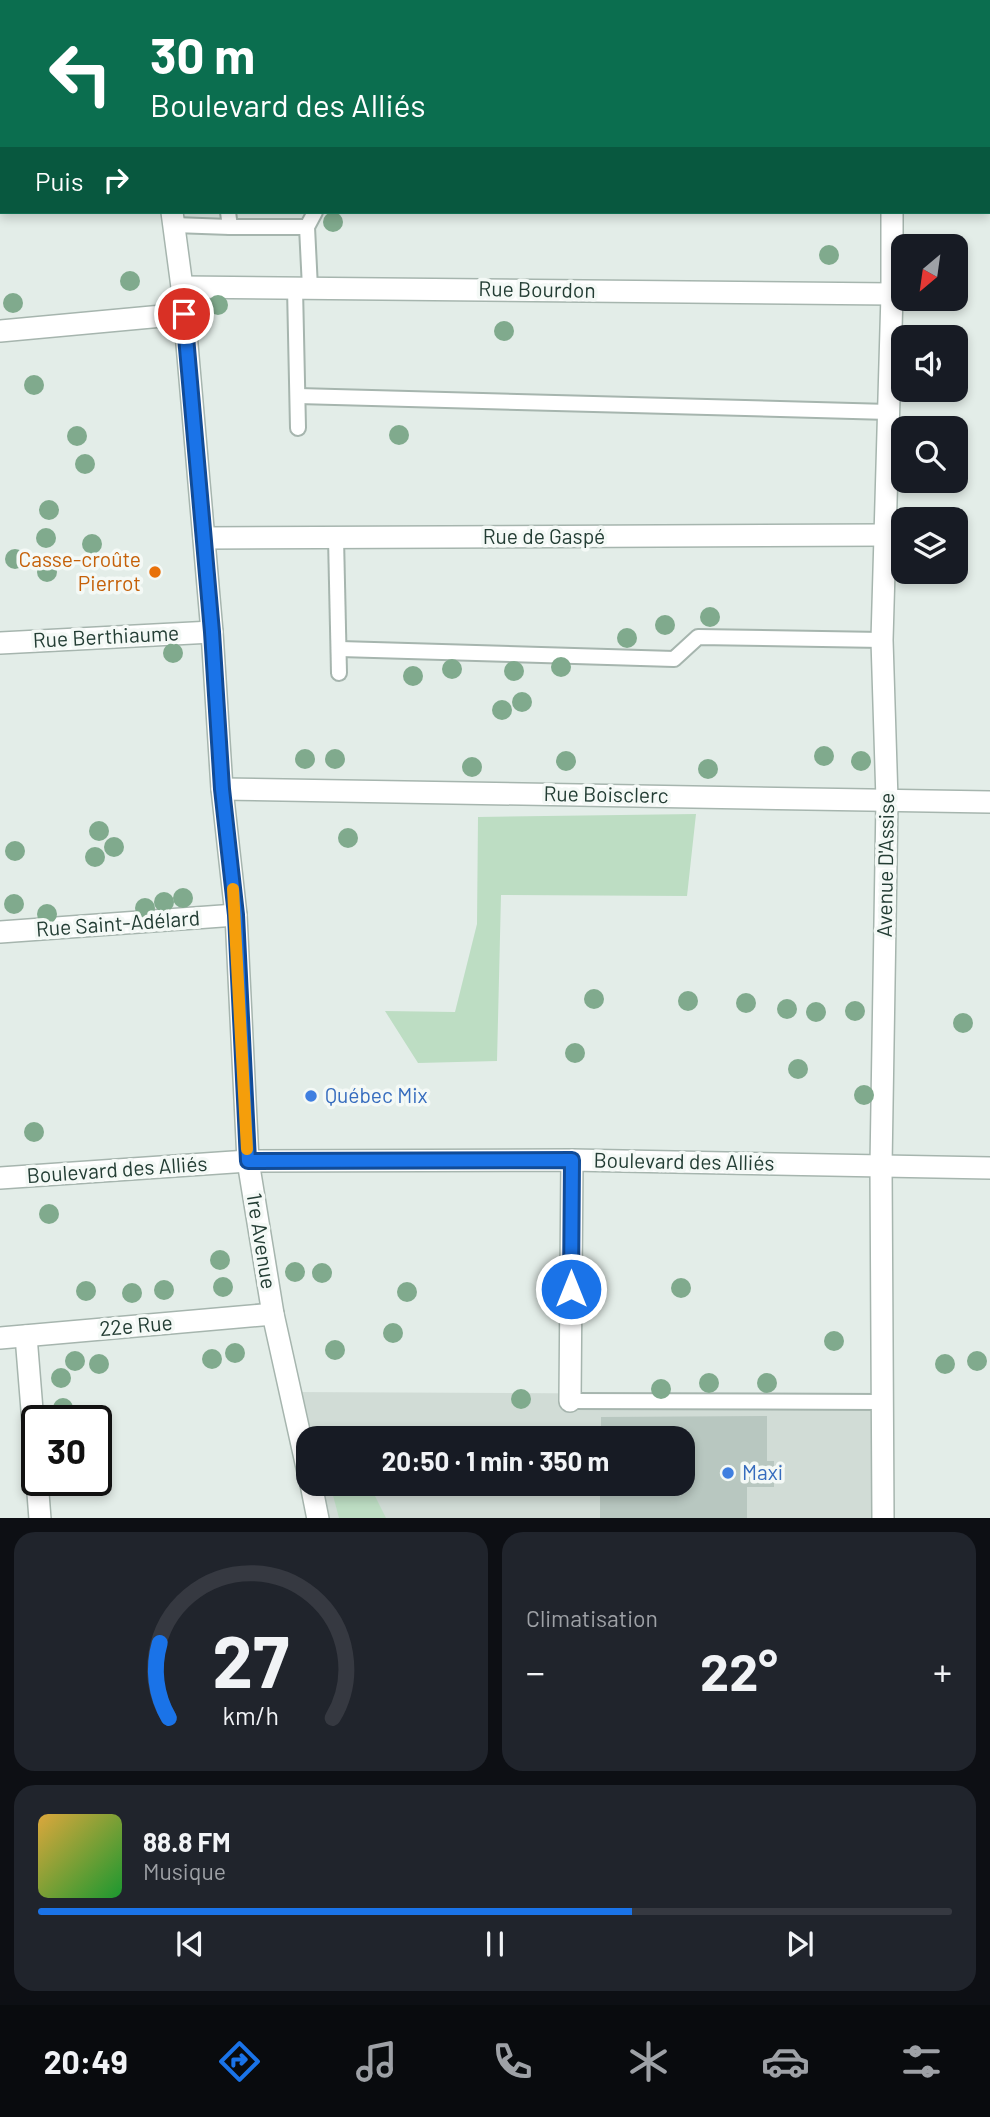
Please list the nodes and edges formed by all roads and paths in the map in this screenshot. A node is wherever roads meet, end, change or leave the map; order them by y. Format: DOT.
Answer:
graph roads {
  1 [pos="228,214"];
  2 [pos="313,214"];
  3 [pos="892,214"];
  4 [pos="173,218"];
  5 [pos="230,227"];
  6 [pos="307,228"];
  7 [pos="892,234"];
  8 [pos="182,287"];
  9 [pos="303,288"];
  10 [pos="891,294"];
  11 [pos="892,312"];
  12 [pos="184,314"];
  13 [pos="0,331"];
  14 [pos="298,396"];
  15 [pos="889,412"];
  16 [pos="298,428"];
  17 [pos="884,535"];
  18 [pos="204,538"];
  19 [pos="336,538"];
  20 [pos="212,632"];
  21 [pos="882,640"];
  22 [pos="0,643"];
  23 [pos="340,649"];
  24 [pos="339,673"];
  25 [pos="222,789"];
  26 [pos="887,800"];
  27 [pos="990,802"];
  28 [pos="236,915"];
  29 [pos="0,932"];
  30 [pos="572,1160"];
  31 [pos="248,1161"];
  32 [pos="881,1166"];
  33 [pos="990,1168"];
  34 [pos="0,1178"];
  35 [pos="273,1314"];
  36 [pos="26,1336"];
  37 [pos="0,1338"];
  38 [pos="570,1401"];
  39 [pos="883,1402"];
  40 [pos="32,1405"];
  41 [pos="298,1426"];
  42 [pos="38,1496"];
  43 [pos="313,1496"];
  44 [pos="40,1518"];
  45 [pos="318,1518"];
  46 [pos="883,1518"];
  1 -- 5 [label="lane"];
  2 -- 6 [label="lane"];
  3 -- 7 [label="street, Avenue D'Assise"];
  4 -- 5 [label="lane"];
  4 -- 8 [label="street, 1re Avenue"];
  5 -- 6 [label="lane"];
  6 -- 9 [label="lane"];
  8 -- 9 [label="street, Rue Bourdon"];
  8 -- 12 [label="street, 1re Avenue"];
  9 -- 10 [label="street, Rue Bourdon"];
  9 -- 14 [label="lane"];
  11 -- 15 [label="street, Avenue D'Assise"];
  12 -- 13 [label="street"];
  12 -- 18 [label="street, 1re Avenue"];
  14 -- 15 [label="lane"];
  14 -- 16 [label="lane"];
  15 -- 17 [label="street, Avenue D'Assise"];
  17 -- 19 [label="street, Rue de Gaspé"];
  17 -- 21 [label="street, Avenue D'Assise"];
  18 -- 19 [label="street, Rue de Gaspé"];
  18 -- 20 [label="street, 1re Avenue"];
  19 -- 23 [label="lane"];
  20 -- 22 [label="street, Rue Berthiaume"];
  20 -- 25 [label="street, 1re Avenue"];
  21 -- 23 [label="lane"];
  21 -- 26 [label="street, Avenue D'Assise"];
  23 -- 24 [label="lane"];
  25 -- 26 [label="street, Rue Boisclerc"];
  25 -- 28 [label="street, 1re Avenue"];
  26 -- 27 [label="street, Rue Boisclerc"];
  26 -- 32 [label="street, Avenue D'Assise"];
  28 -- 29 [label="street, Rue Saint-Adélard"];
  28 -- 31 [label="street, 1re Avenue"];
  30 -- 31 [label="street, Boulevard des Alliés"];
  30 -- 32 [label="street, Boulevard des Alliés"];
  30 -- 38 [label="street"];
  31 -- 34 [label="street, Boulevard des Alliés"];
  31 -- 35 [label="street, 1re Avenue"];
  32 -- 33 [label="street, Boulevard des Alliés"];
  32 -- 39 [label="street, Avenue D'Assise"];
  35 -- 36 [label="street, 22e Rue"];
  35 -- 41 [label="street, 1re Avenue"];
  36 -- 37 [label="street, 22e Rue"];
  36 -- 40 [label="street"];
  38 -- 39 [label="lane"];
  39 -- 46 [label="street, Avenue D'Assise"];
  42 -- 44 [label="street"];
  43 -- 45 [label="street"];
}
